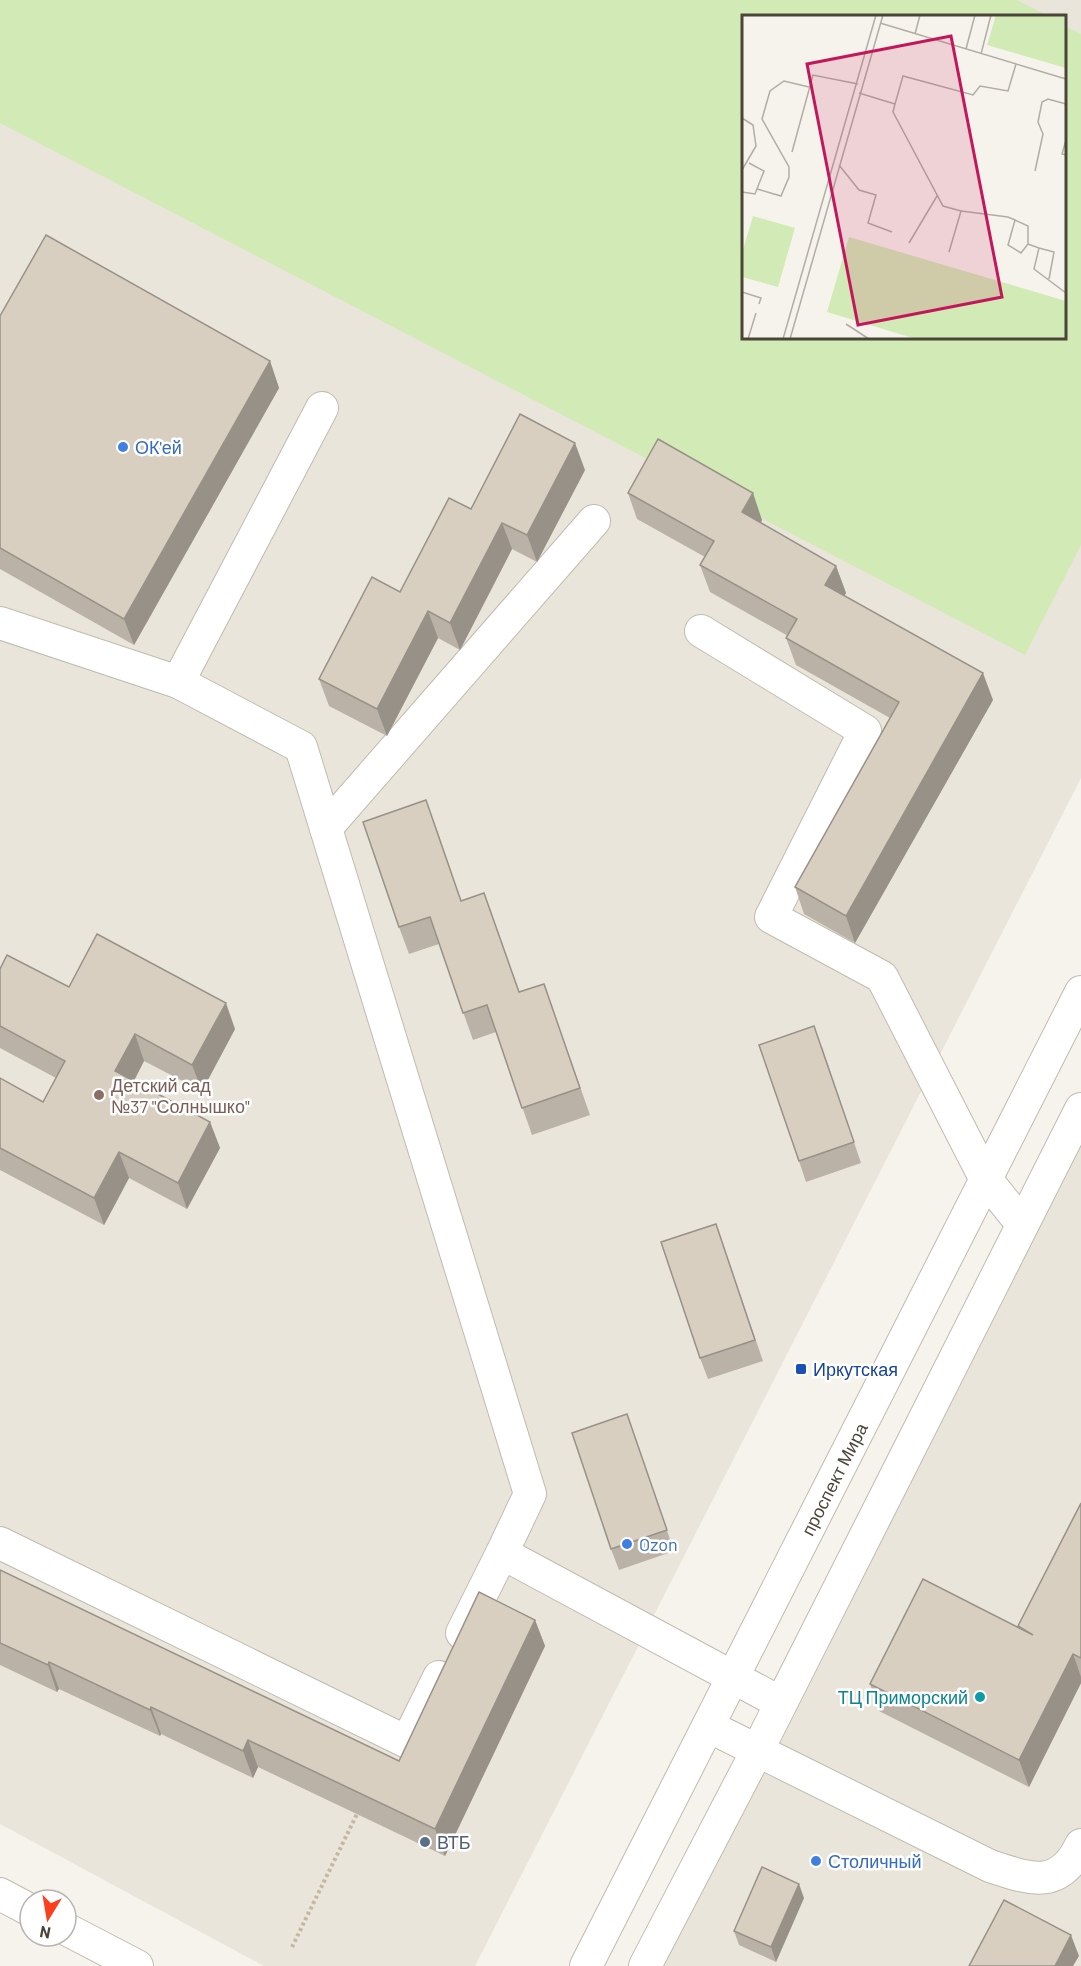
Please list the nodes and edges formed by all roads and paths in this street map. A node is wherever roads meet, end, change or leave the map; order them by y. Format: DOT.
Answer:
graph roads {
  1 [pos="322,408"];
  2 [pos="594,521"];
  3 [pos="0,623"];
  4 [pos="701,631"];
  5 [pos="178,682"];
  6 [pos="326,828"];
  7 [pos="1081,992"];
  8 [pos="1081,1109"];
  9 [pos="985,1178"];
  10 [pos="1022,1224"];
  11 [pos="0,1543"];
  12 [pos="502,1554"];
  13 [pos="733,1677"];
  14 [pos="781,1703"];
  15 [pos="708,1726"];
  16 [pos="757,1750"];
  17 [pos="357,1814"];
  18 [pos="1081,1845"];
  19 [pos="0,1894"];
  20 [pos="18,1904"];
  21 [pos="78,1935"];
  22 [pos="292,1947"];
  23 [pos="137,1966"];
  24 [pos="586,1966"];
  25 [pos="645,1966"];
  1 -- 5 [label="street"];
  2 -- 6 [label="street"];
  3 -- 5 [label="street"];
  4 -- 9 [label="street"];
  5 -- 6 [label="street"];
  6 -- 12 [label="street"];
  7 -- 9 [label="street, проспект Мира"];
  8 -- 10 [label="street"];
  9 -- 10 [label="street"];
  9 -- 13 [label="street, проспект Мира"];
  10 -- 14 [label="street"];
  11 -- 12 [label="street"];
  12 -- 13 [label="street"];
  13 -- 14 [label="street"];
  13 -- 15 [label="street, проспект Мира"];
  14 -- 16 [label="street"];
  15 -- 16 [label="street"];
  15 -- 24 [label="street, проспект Мира"];
  16 -- 18 [label="street"];
  16 -- 25 [label="street"];
  17 -- 22 [label="path"];
  19 -- 20 [label="street"];
  21 -- 23 [label="street"];
}
